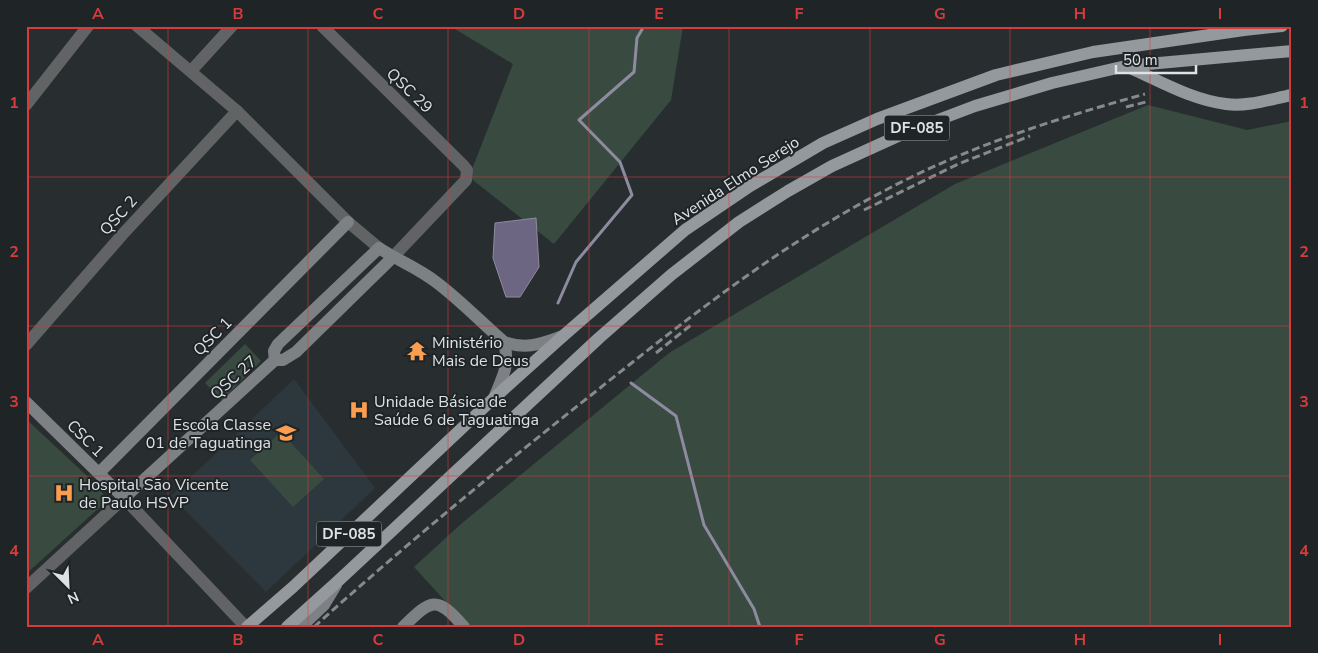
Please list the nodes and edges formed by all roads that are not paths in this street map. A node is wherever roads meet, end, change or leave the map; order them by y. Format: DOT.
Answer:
graph roads {
  1 [pos="88,26"];
  2 [pos="137,26"];
  3 [pos="232,26"];
  4 [pos="322,26"];
  5 [pos="1282,26"];
  6 [pos="1292,51"];
  7 [pos="1126,66"];
  8 [pos="190,71"];
  9 [pos="1292,95"];
  10 [pos="26,105"];
  11 [pos="237,110"];
  12 [pos="348,222"];
  13 [pos="379,248"];
  14 [pos="393,257"];
  15 [pos="563,336"];
  16 [pos="504,342"];
  17 [pos="26,345"];
  18 [pos="275,360"];
  19 [pos="494,398"];
  20 [pos="26,402"];
  21 [pos="99,473"];
  22 [pos="124,498"];
  23 [pos="337,582"];
  24 [pos="26,588"];
  25 [pos="246,627"];
  26 [pos="287,627"];
  27 [pos="301,627"];
  28 [pos="403,627"];
  29 [pos="464,627"];
  1 -- 10 [label="street"];
  2 -- 8 [label="street"];
  3 -- 8 [label="street"];
  4 -- 14 [label="street, QSC 29"];
  5 -- 15 [label="main road, Avenida Elmo Serejo / DF-085"];
  6 -- 7 [label="main road, DF-085"];
  7 -- 9 [label="main road"];
  7 -- 23 [label="main road, DF-085"];
  8 -- 11 [label="street"];
  11 -- 12 [label="street"];
  11 -- 17 [label="street, QSC 2"];
  12 -- 13 [label="street"];
  12 -- 21 [label="street, QSC 1"];
  13 -- 14 [label="street"];
  13 -- 18 [label="street, QSC 27"];
  14 -- 16 [label="street"];
  14 -- 18 [label="street, QSC 27"];
  15 -- 16 [label="street"];
  15 -- 19 [label="main road, Avenida Elmo Serejo / DF-085"];
  16 -- 19 [label="street"];
  18 -- 22 [label="street, QSC 27"];
  19 -- 25 [label="main road, Avenida Elmo Serejo / DF-085"];
  20 -- 21 [label="street, CSC 1"];
  21 -- 22 [label="street, CSC 1"];
  22 -- 24 [label="street"];
  22 -- 25 [label="street"];
  23 -- 26 [label="main road, DF-085"];
  23 -- 27 [label="street"];
  28 -- 29 [label="street"];
}
